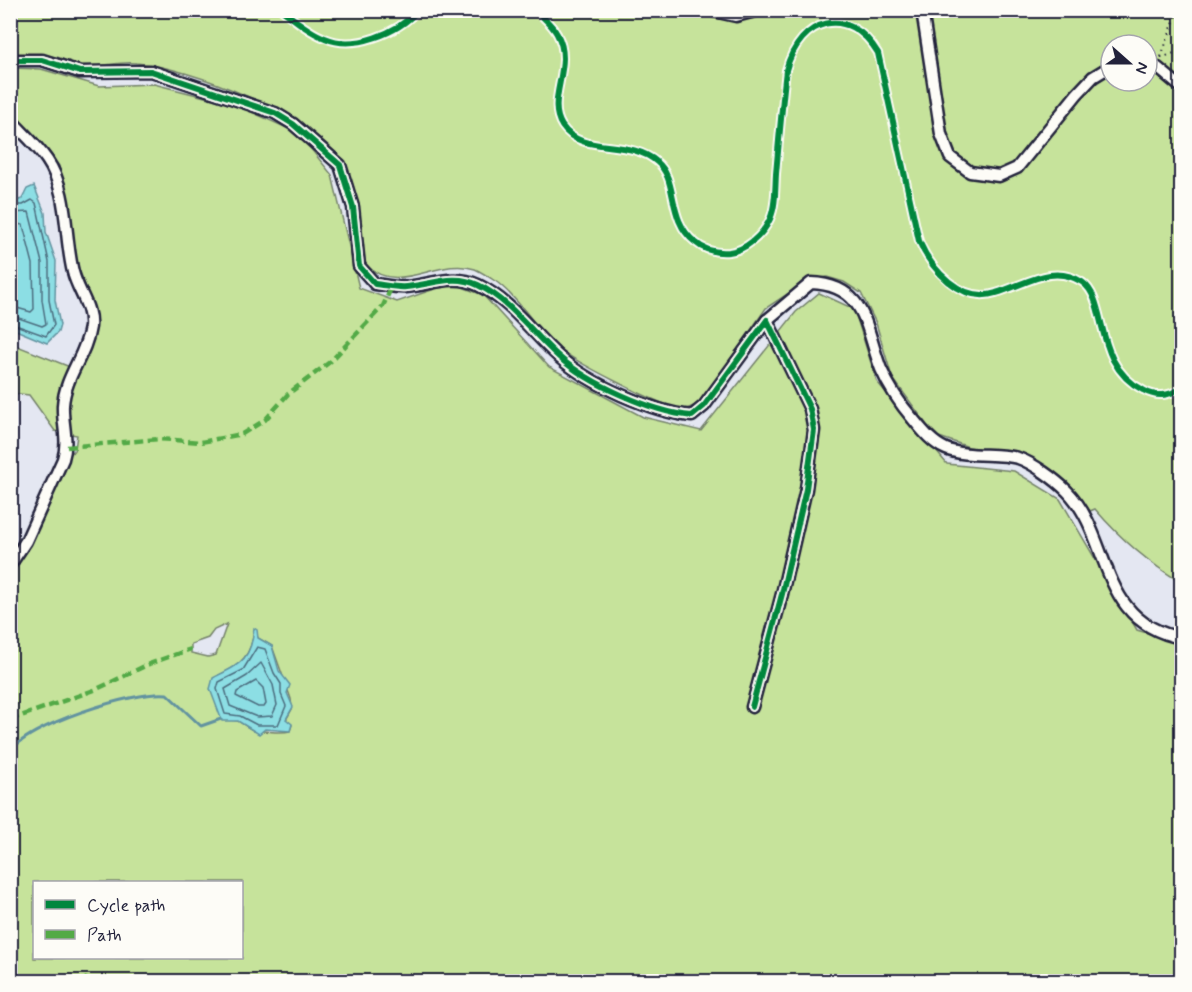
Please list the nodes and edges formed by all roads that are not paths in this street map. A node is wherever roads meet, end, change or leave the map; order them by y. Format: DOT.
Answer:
graph roads {
  1 [pos="709,10"];
  2 [pos="759,10"];
  3 [pos="922,10"];
  4 [pos="10,60"];
  5 [pos="1159,69"];
  6 [pos="1099,73"];
  7 [pos="1182,88"];
  8 [pos="10,119"];
  9 [pos="767,320"];
  10 [pos="10,565"];
  11 [pos="1182,638"];
  12 [pos="752,706"];
  1 -- 2 [label="street"];
  3 -- 6 [label="street"];
  4 -- 9 [label="street"];
  5 -- 7 [label="street"];
  8 -- 10 [label="street"];
  9 -- 11 [label="street"];
  9 -- 12 [label="street"];
}
